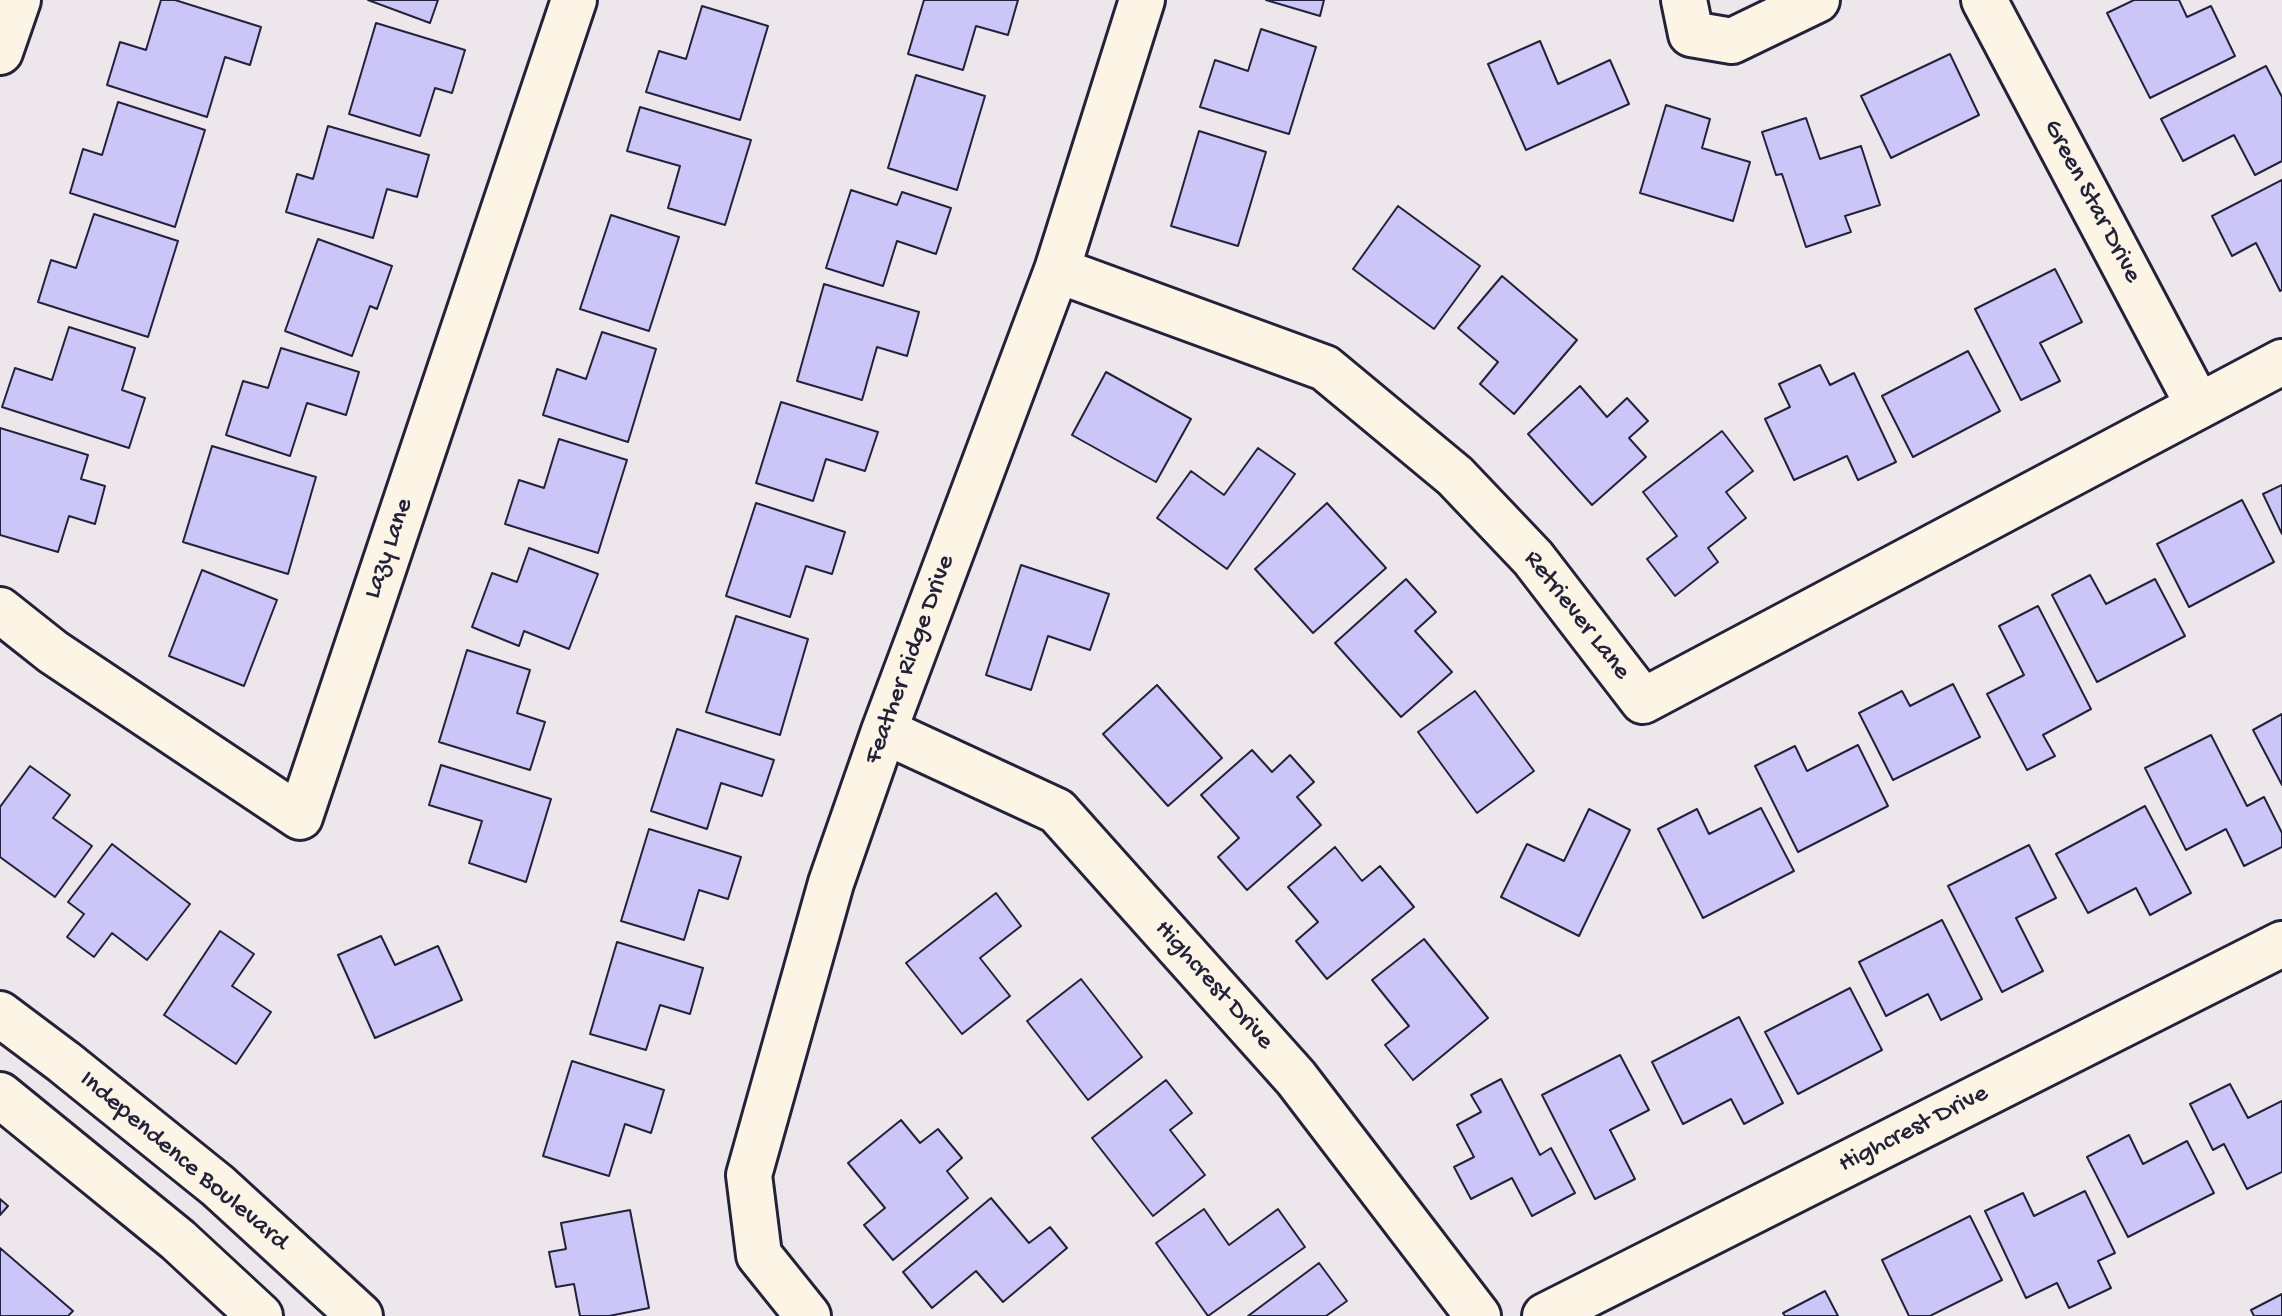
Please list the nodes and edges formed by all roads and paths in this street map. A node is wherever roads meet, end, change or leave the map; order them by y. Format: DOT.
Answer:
graph roads {
  1 [pos="18,0"];
  2 [pos="574,0"];
  3 [pos="1142,0"];
  4 [pos="1684,0"];
  5 [pos="1817,0"];
  6 [pos="1984,0"];
  7 [pos="0,52"];
  8 [pos="1057,270"];
  9 [pos="2282,362"];
  10 [pos="2198,405"];
  11 [pos="0,610"];
  12 [pos="884,731"];
  13 [pos="2282,944"];
  14 [pos="0,1014"];
  15 [pos="64,1062"];
  16 [pos="12,1104"];
  17 [pos="260,1316"];
  18 [pos="360,1316"];
  19 [pos="808,1316"];
  20 [pos="1478,1316"];
  21 [pos="1545,1316"];
  1 -- 7 [label="street"];
  2 -- 11 [label="street, Lazy Lane"];
  3 -- 8 [label="street, Feather Ridge Drive"];
  4 -- 5 [label="street"];
  6 -- 10 [label="street, Green Star Drive"];
  8 -- 10 [label="street, Retriever Lane"];
  8 -- 12 [label="street, Feather Ridge Drive"];
  9 -- 10 [label="street, Retriever Lane"];
  12 -- 19 [label="street, Feather Ridge Drive"];
  12 -- 20 [label="street, Highcrest Drive"];
  13 -- 21 [label="street, Highcrest Drive"];
  14 -- 15 [label="street, Independence Boulevard"];
  15 -- 16 [label="street"];
  15 -- 18 [label="street, Independence Boulevard"];
  16 -- 17 [label="street"];
}
